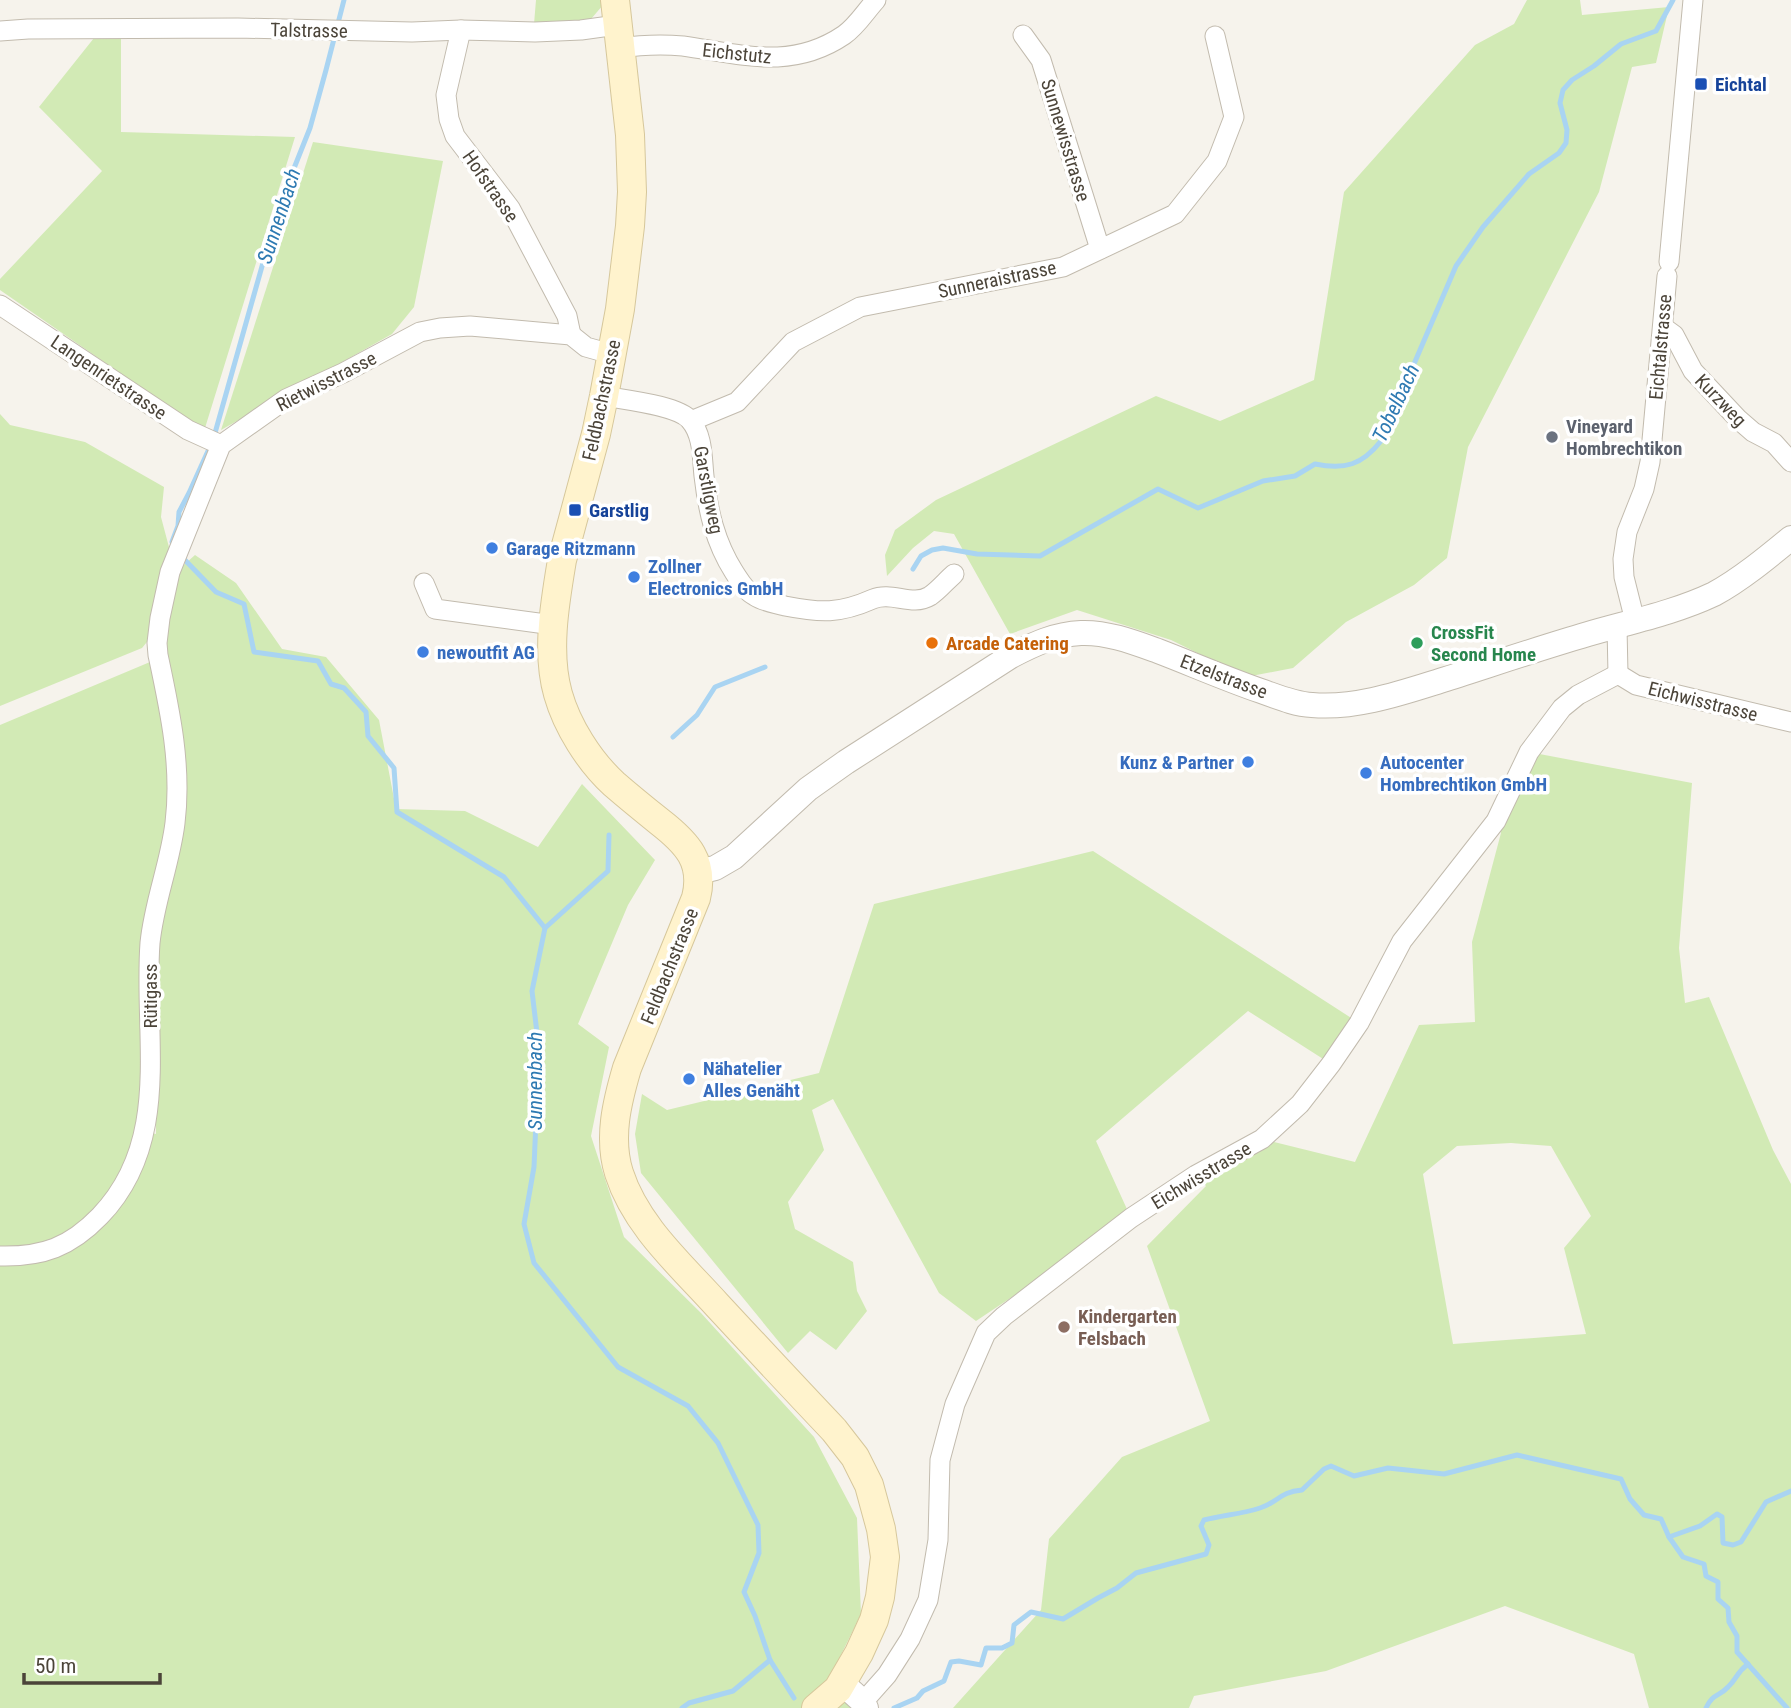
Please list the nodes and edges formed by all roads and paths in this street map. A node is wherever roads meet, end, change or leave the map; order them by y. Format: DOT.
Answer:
graph roads {
  1 [pos="1693,0"];
  2 [pos="872,1"];
  3 [pos="617,24"];
  4 [pos="461,30"];
  5 [pos="0,31"];
  6 [pos="1023,35"];
  7 [pos="1215,36"];
  8 [pos="1100,249"];
  9 [pos="0,304"];
  10 [pos="1663,327"];
  11 [pos="571,335"];
  12 [pos="611,354"];
  13 [pos="604,397"];
  14 [pos="691,421"];
  15 [pos="221,445"];
  16 [pos="1791,462"];
  17 [pos="1791,538"];
  18 [pos="954,574"];
  19 [pos="424,583"];
  20 [pos="1626,624"];
  21 [pos="553,625"];
  22 [pos="1618,674"];
  23 [pos="1791,722"];
  24 [pos="698,872"];
  25 [pos="0,1256"];
  26 [pos="842,1683"];
  27 [pos="864,1705"];
  28 [pos="816,1708"];
  1 -- 10 [label="street, Eichtalstrasse"];
  2 -- 3 [label="street, Eichstutz"];
  3 -- 4 [label="street, Talstrasse"];
  3 -- 12 [label="main road, Feldbachstrasse"];
  4 -- 5 [label="street, Talstrasse"];
  4 -- 11 [label="street, Hofstrasse"];
  6 -- 8 [label="street, Sunnewisstrasse"];
  7 -- 8 [label="street, Sunneraistrasse"];
  8 -- 14 [label="street, Sunneraistrasse"];
  9 -- 15 [label="street, Langenrietstrasse"];
  10 -- 16 [label="street, Kurzweg"];
  10 -- 20 [label="street, Eichtalstrasse"];
  11 -- 12 [label="street, Rietwisstrasse"];
  11 -- 15 [label="street, Rietwisstrasse"];
  12 -- 13 [label="main road, Feldbachstrasse"];
  13 -- 14 [label="street, Garstligweg"];
  13 -- 21 [label="main road, Feldbachstrasse"];
  14 -- 18 [label="street, Garstligweg"];
  15 -- 25 [label="street, Rütigass"];
  17 -- 20 [label="street, Etzelstrasse"];
  19 -- 21 [label="street"];
  20 -- 22 [label="street"];
  20 -- 24 [label="street, Etzelstrasse"];
  21 -- 24 [label="main road, Feldbachstrasse"];
  22 -- 23 [label="street, Eichwisstrasse"];
  22 -- 27 [label="street, Eichwisstrasse"];
  24 -- 26 [label="main road, Feldbachstrasse"];
  26 -- 27 [label="street"];
  26 -- 28 [label="main road, Feldbachstrasse"];
}
